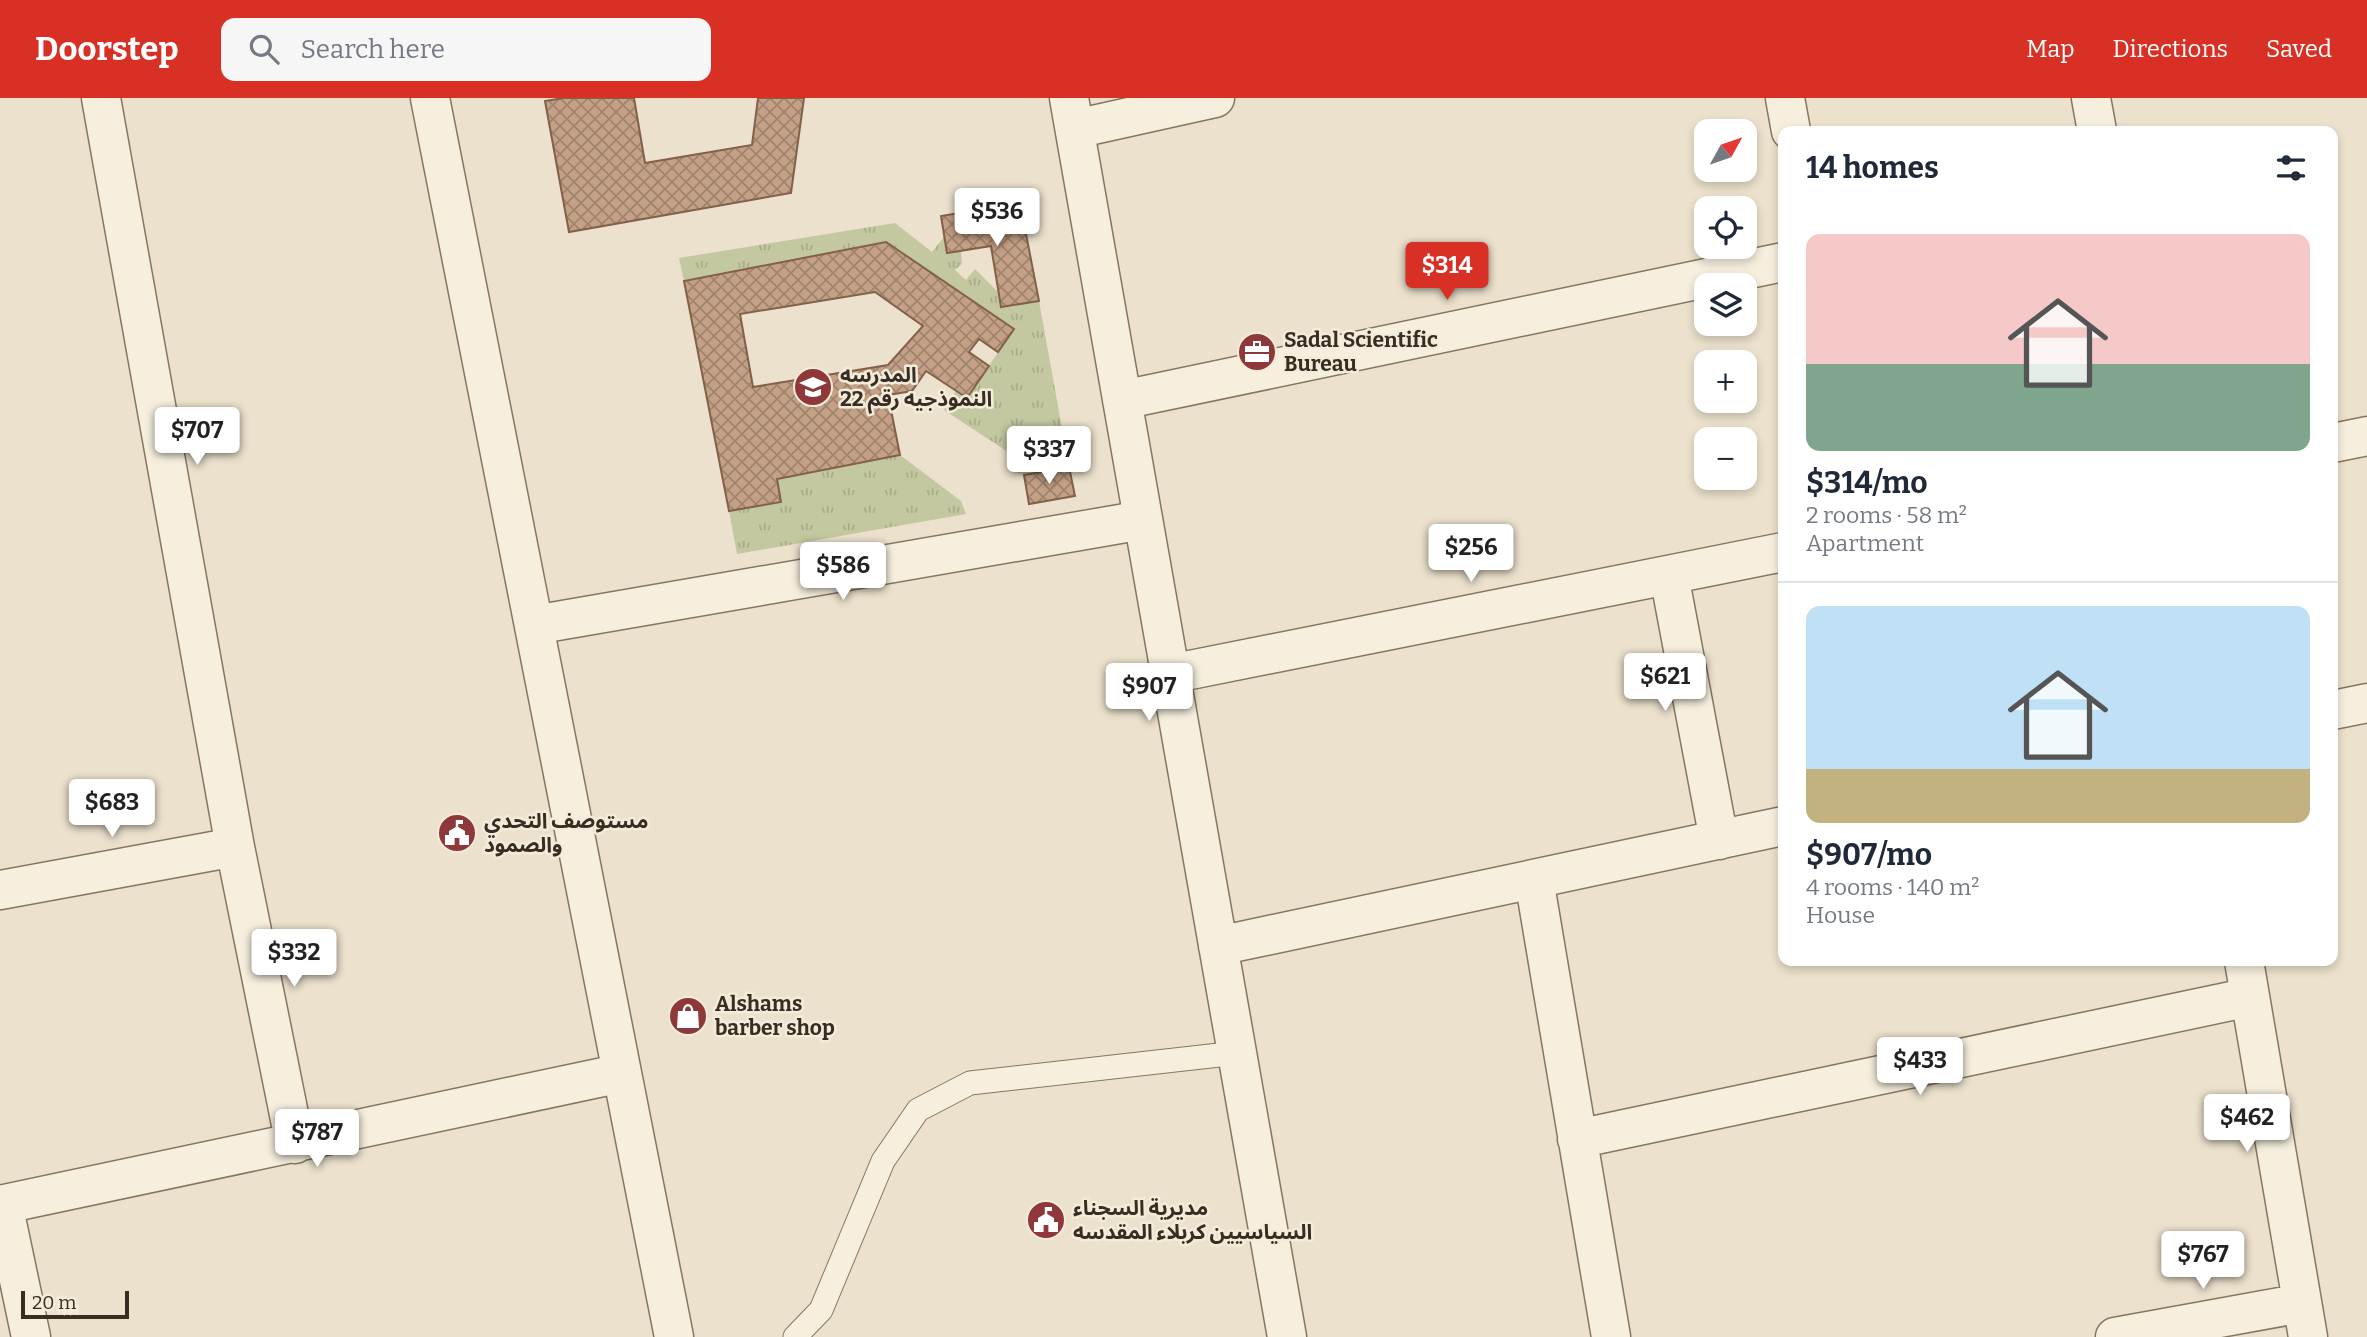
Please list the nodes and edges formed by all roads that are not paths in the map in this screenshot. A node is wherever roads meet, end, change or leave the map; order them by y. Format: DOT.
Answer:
graph roads {
  1 [pos="101,98"];
  2 [pos="430,98"];
  3 [pos="1216,98"];
  4 [pos="1785,98"];
  5 [pos="2091,98"];
  6 [pos="1072,113"];
  7 [pos="1790,126"];
  8 [pos="2097,126"];
  9 [pos="1778,263"];
  10 [pos="1122,400"];
  11 [pos="2367,436"];
  12 [pos="2338,442"];
  13 [pos="1143,520"];
  14 [pos="1778,553"];
  15 [pos="1669,575"];
  16 [pos="534,625"];
  17 [pos="1170,674"];
  18 [pos="2367,702"];
  19 [pos="2338,709"];
  20 [pos="1778,827"];
  21 [pos="1719,840"];
  22 [pos="235,847"];
  23 [pos="1534,879"];
  24 [pos="0,890"];
  25 [pos="1218,946"];
  26 [pos="2247,979"];
  27 [pos="1237,1054"];
  28 [pos="622,1073"];
  29 [pos="1577,1139"];
  30 [pos="295,1143"];
  31 [pos="1,1205"];
  32 [pos="2305,1320"];
  33 [pos="31,1337"];
  34 [pos="674,1337"];
  35 [pos="794,1337"];
  36 [pos="1287,1337"];
  37 [pos="1611,1337"];
  38 [pos="2115,1337"];
  1 -- 22 [label="street"];
  2 -- 16 [label="street"];
  3 -- 6 [label="street"];
  4 -- 7 [label="street"];
  5 -- 8 [label="street"];
  6 -- 10 [label="street"];
  9 -- 10 [label="street"];
  10 -- 13 [label="street"];
  11 -- 12 [label="street"];
  13 -- 16 [label="street"];
  13 -- 17 [label="street"];
  14 -- 15 [label="street"];
  15 -- 17 [label="street"];
  15 -- 21 [label="street"];
  16 -- 28 [label="street"];
  17 -- 25 [label="street"];
  18 -- 19 [label="street"];
  20 -- 21 [label="street"];
  21 -- 23 [label="street"];
  22 -- 24 [label="street"];
  22 -- 30 [label="street"];
  23 -- 25 [label="street"];
  23 -- 29 [label="street"];
  25 -- 27 [label="street"];
  26 -- 29 [label="street"];
  26 -- 32 [label="street"];
  27 -- 35 [label="lane"];
  27 -- 36 [label="street"];
  28 -- 30 [label="street"];
  28 -- 34 [label="street"];
  29 -- 37 [label="street"];
  30 -- 31 [label="street"];
  31 -- 33 [label="street"];
  32 -- 38 [label="street"];
}
